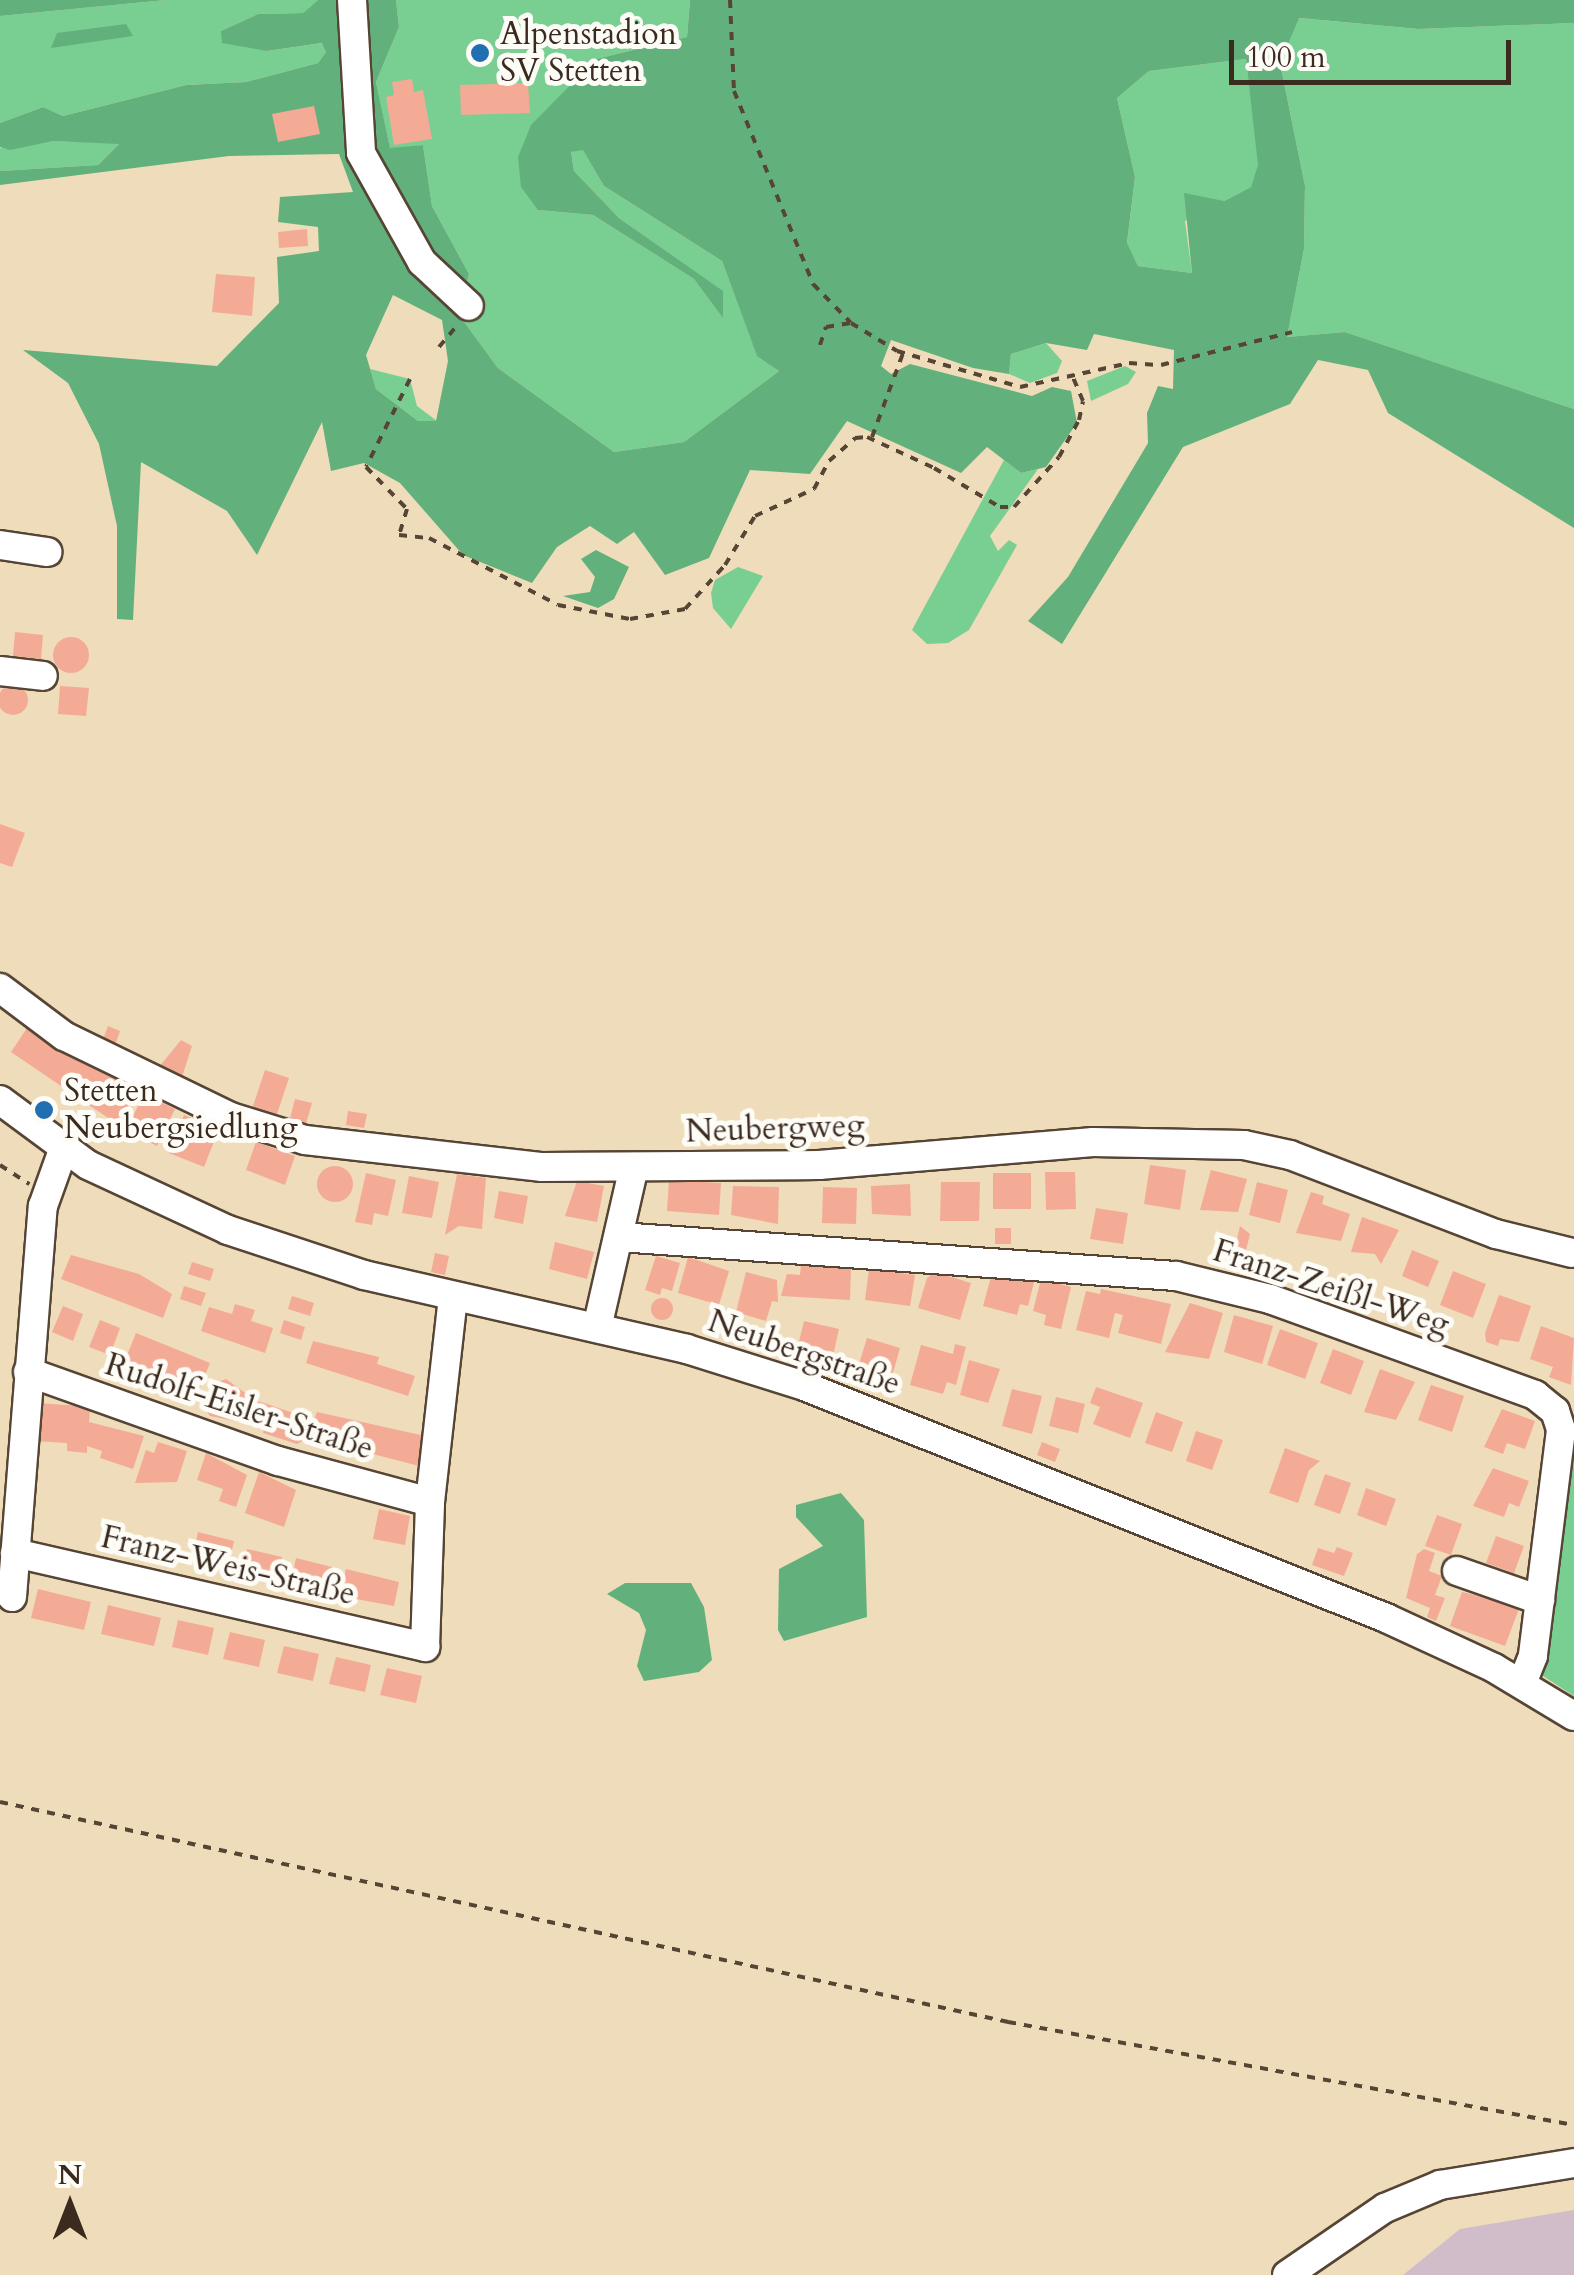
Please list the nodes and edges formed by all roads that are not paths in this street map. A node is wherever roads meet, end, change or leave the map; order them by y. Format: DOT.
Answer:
graph roads {
  1 [pos="354,3"];
  2 [pos="469,306"];
  3 [pos="0,545"];
  4 [pos="47,552"];
  5 [pos="0,672"];
  6 [pos="43,676"];
  7 [pos="0,988"];
  8 [pos="0,1100"];
  9 [pos="63,1150"];
  10 [pos="634,1167"];
  11 [pos="620,1237"];
  12 [pos="1572,1253"];
  13 [pos="453,1297"];
  14 [pos="597,1328"];
  15 [pos="28,1372"];
  16 [pos="430,1502"];
  17 [pos="15,1554"];
  18 [pos="1458,1571"];
  19 [pos="12,1597"];
  20 [pos="1540,1600"];
  21 [pos="1522,1683"];
  22 [pos="1574,1716"];
  23 [pos="1574,2164"];
  24 [pos="1287,2275"];
  1 -- 2 [label="street"];
  3 -- 4 [label="street"];
  5 -- 6 [label="street"];
  7 -- 10 [label="street, Neubergweg"];
  8 -- 9 [label="street, Neubergstraße"];
  9 -- 13 [label="street, Neubergstraße"];
  9 -- 15 [label="street"];
  10 -- 11 [label="street"];
  10 -- 12 [label="street, Neubergweg"];
  11 -- 14 [label="street"];
  11 -- 20 [label="street, Franz-Zeißl-Weg"];
  13 -- 14 [label="street, Neubergstraße"];
  13 -- 16 [label="street"];
  14 -- 21 [label="street, Neubergstraße"];
  15 -- 16 [label="street, Rudolf-Eisler-Straße"];
  15 -- 17 [label="street"];
  16 -- 17 [label="street, Franz-Weis-Straße"];
  17 -- 19 [label="street"];
  18 -- 20 [label="street"];
  20 -- 21 [label="street, Franz-Zeißl-Weg"];
  21 -- 22 [label="street, Neubergstraße"];
  23 -- 24 [label="street"];
}
